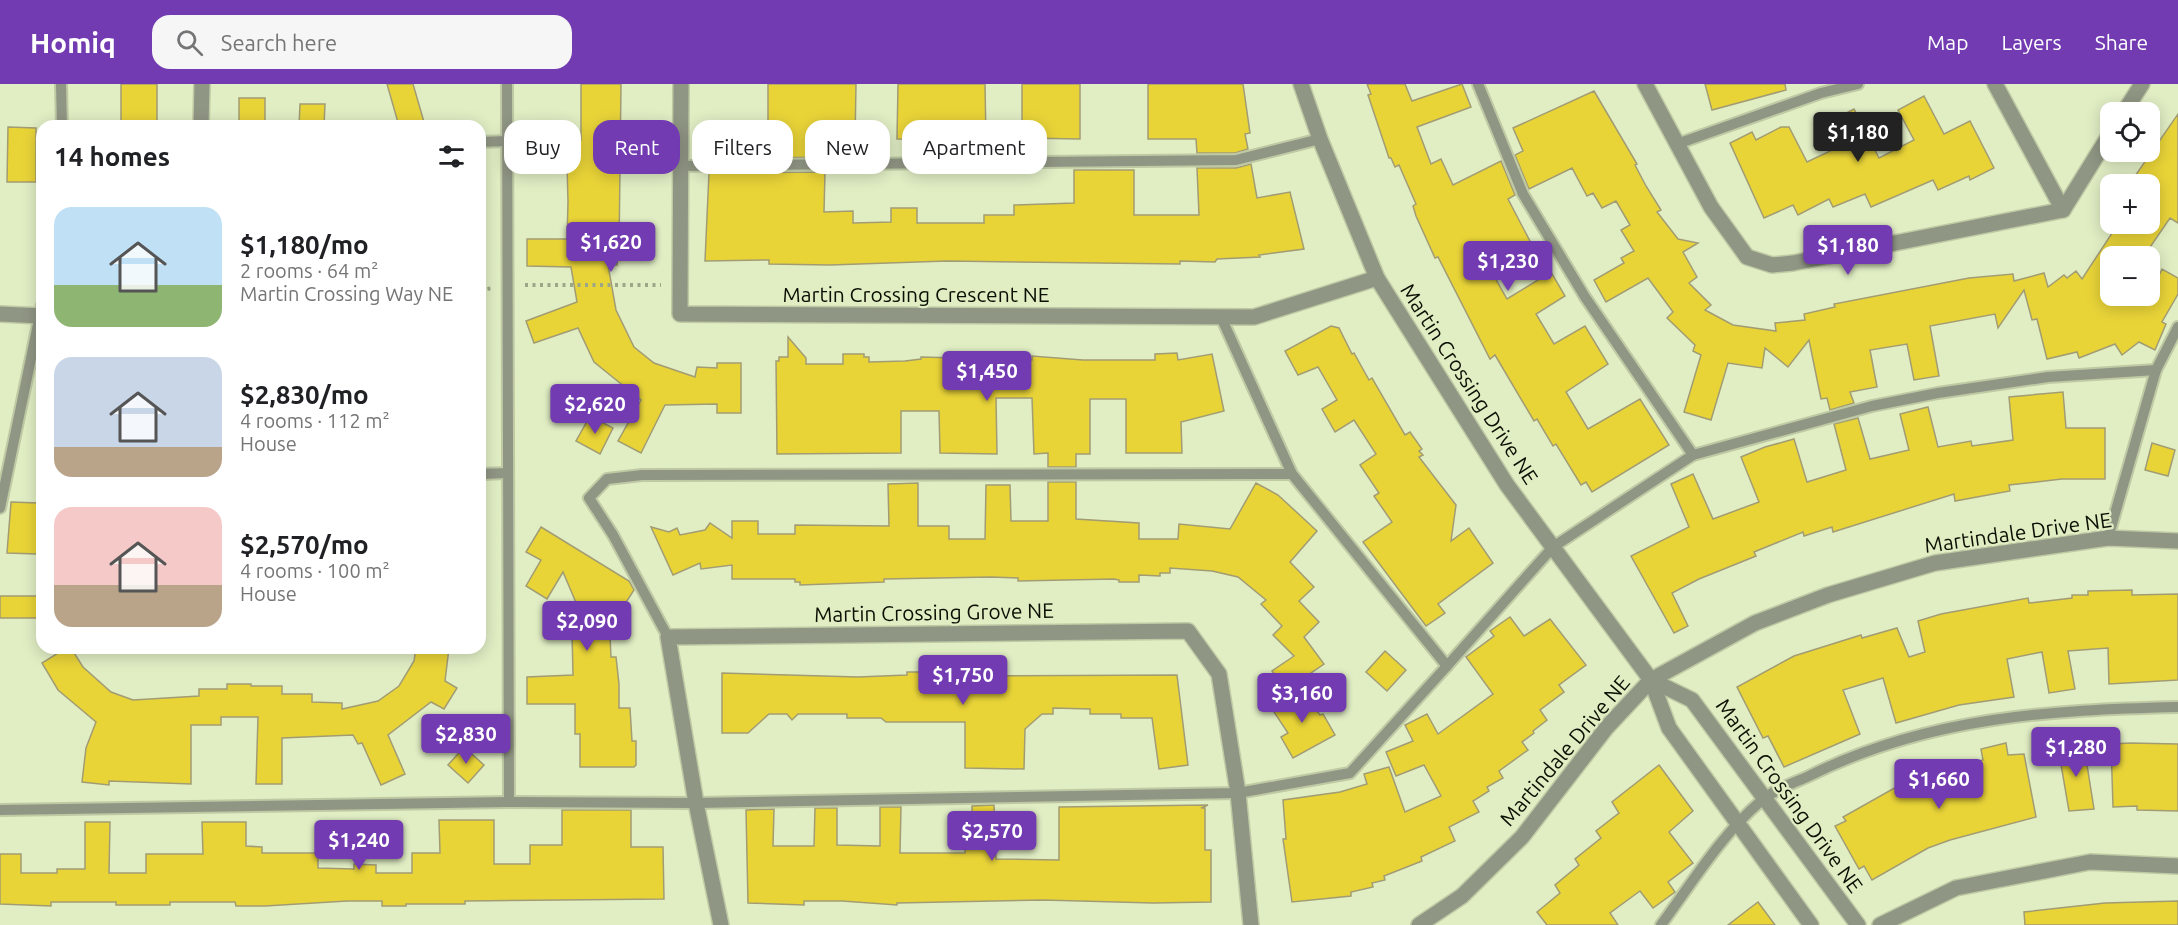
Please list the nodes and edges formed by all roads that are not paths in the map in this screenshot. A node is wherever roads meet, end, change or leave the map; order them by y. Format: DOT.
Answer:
graph roads {
  1 [pos="61,84"];
  2 [pos="202,84"];
  3 [pos="507,84"];
  4 [pos="681,84"];
  5 [pos="1301,84"];
  6 [pos="1478,84"];
  7 [pos="1645,84"];
  8 [pos="1858,84"];
  9 [pos="1995,84"];
  10 [pos="2142,84"];
  11 [pos="1819,89"];
  12 [pos="2130,102"];
  13 [pos="62,120"];
  14 [pos="201,120"];
  15 [pos="507,120"];
  16 [pos="680,125"];
  17 [pos="1320,139"];
  18 [pos="504,141"];
  19 [pos="486,142"];
  20 [pos="1677,144"];
  21 [pos="2100,150"];
  22 [pos="680,166"];
  23 [pos="507,174"];
  24 [pos="679,174"];
  25 [pos="2063,210"];
  26 [pos="1377,278"];
  27 [pos="36,313"];
  28 [pos="0,314"];
  29 [pos="1221,317"];
  30 [pos="2178,327"];
  31 [pos="36,337"];
  32 [pos="2156,370"];
  33 [pos="1693,455"];
  34 [pos="508,473"];
  35 [pos="486,474"];
  36 [pos="1292,474"];
  37 [pos="0,508"];
  38 [pos="2108,538"];
  39 [pos="2178,541"];
  40 [pos="1553,547"];
  41 [pos="668,637"];
  42 [pos="1447,666"];
  43 [pos="1651,680"];
  44 [pos="2178,707"];
  45 [pos="1238,794"];
  46 [pos="1763,798"];
  47 [pos="509,802"];
  48 [pos="696,803"];
  49 [pos="0,810"];
  50 [pos="1737,823"];
  51 [pos="2178,866"];
  52 [pos="721,925"];
  53 [pos="1251,925"];
  54 [pos="1419,925"];
  55 [pos="1661,925"];
  56 [pos="1811,925"];
  57 [pos="1858,925"];
  58 [pos="1880,925"];
  1 -- 13 [label="lane"];
  2 -- 14 [label="street"];
  3 -- 15 [label="lane"];
  4 -- 16 [label="street, Martin Crossing Crescent NE"];
  5 -- 17 [label="street, Martin Crossing Drive NE"];
  6 -- 33 [label="lane"];
  7 -- 20 [label="street"];
  8 -- 11 [label="lane"];
  9 -- 25 [label="street"];
  10 -- 12 [label="street"];
  11 -- 20 [label="lane"];
  17 -- 22 [label="lane"];
  17 -- 26 [label="street, Martin Crossing Drive NE"];
  18 -- 19 [label="lane"];
  20 -- 25 [label="street"];
  21 -- 25 [label="street"];
  23 -- 34 [label="lane"];
  24 -- 29 [label="street, Martin Crossing Crescent NE"];
  26 -- 29 [label="street, Martin Crossing Crescent NE"];
  26 -- 40 [label="street, Martin Crossing Drive NE"];
  27 -- 28 [label="street"];
  29 -- 36 [label="lane"];
  30 -- 32 [label="lane"];
  31 -- 37 [label="lane"];
  32 -- 33 [label="lane"];
  32 -- 38 [label="lane"];
  33 -- 40 [label="lane"];
  34 -- 35 [label="lane"];
  34 -- 47 [label="lane"];
  36 -- 41 [label="lane"];
  36 -- 42 [label="lane"];
  38 -- 39 [label="street, Martindale Drive NE"];
  38 -- 43 [label="street, Martindale Drive NE"];
  40 -- 42 [label="lane"];
  40 -- 43 [label="street, Martin Crossing Drive NE"];
  41 -- 45 [label="street, Martin Crossing Grove NE"];
  41 -- 48 [label="street"];
  42 -- 45 [label="lane"];
  43 -- 46 [label="street, Martin Crossing Drive NE"];
  43 -- 50 [label="street, Martin Crossing Drive NE"];
  43 -- 54 [label="street, Martindale Drive NE"];
  44 -- 46 [label="lane"];
  45 -- 48 [label="lane"];
  45 -- 53 [label="street, Martin Crossing Grove NE"];
  46 -- 50 [label="lane"];
  46 -- 57 [label="street, Martin Crossing Drive NE"];
  47 -- 48 [label="lane"];
  47 -- 49 [label="lane"];
  48 -- 52 [label="street"];
  50 -- 55 [label="lane"];
  50 -- 56 [label="street, Martin Crossing Drive NE"];
  51 -- 58 [label="street"];
}
